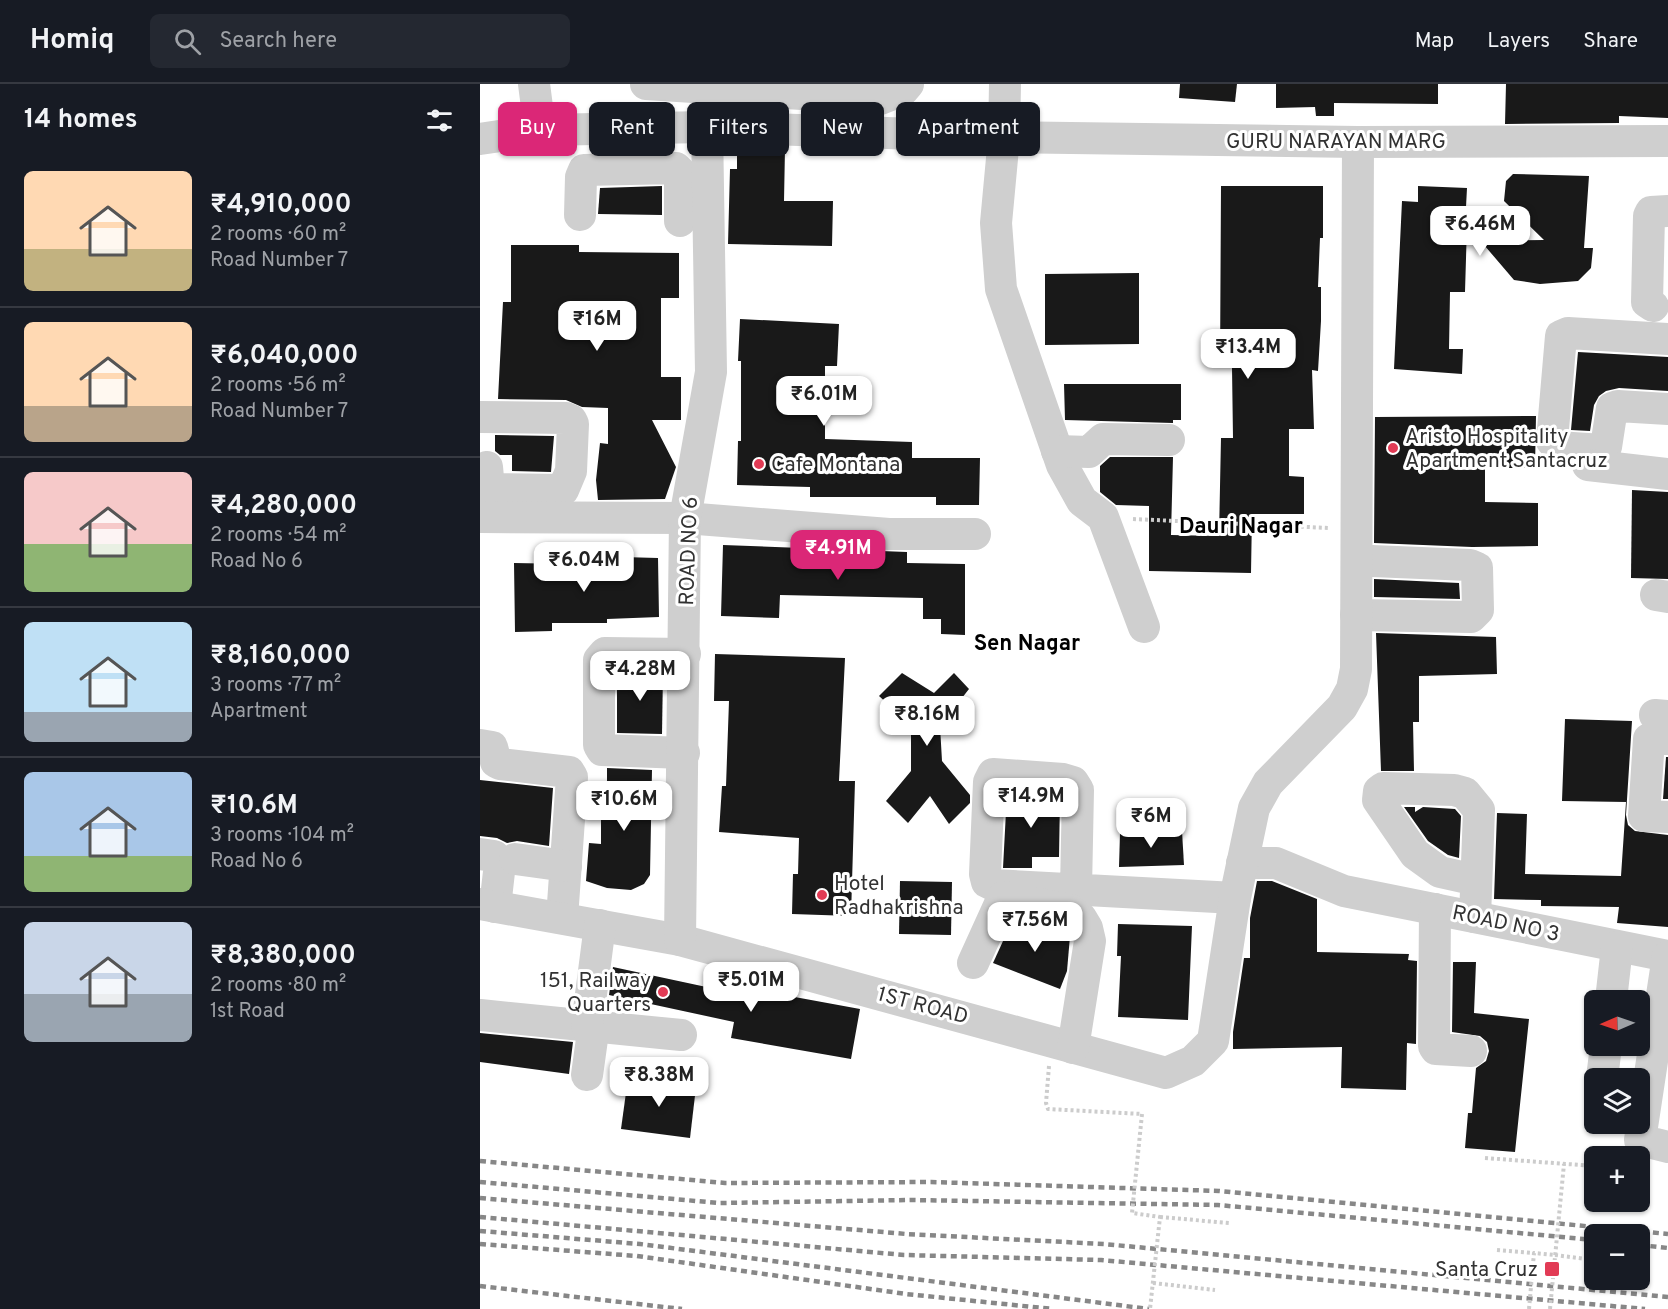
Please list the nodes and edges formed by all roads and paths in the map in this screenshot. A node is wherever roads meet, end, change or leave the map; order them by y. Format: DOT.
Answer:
graph roads {
  1 [pos="534,84"];
  2 [pos="646,84"];
  3 [pos="908,84"];
  4 [pos="1005,84"];
  5 [pos="536,102"];
  6 [pos="1005,102"];
  7 [pos="789,130"];
  8 [pos="896,133"];
  9 [pos="498,136"];
  10 [pos="1040,138"];
  11 [pos="480,139"];
  12 [pos="1668,141"];
  13 [pos="1358,142"];
  14 [pos="640,156"];
  15 [pos="699,156"];
  16 [pos="1002,156"];
  17 [pos="640,169"];
  18 [pos="1668,211"];
  19 [pos="580,215"];
  20 [pos="684,221"];
  21 [pos="1653,306"];
  22 [pos="1668,339"];
  23 [pos="1668,409"];
  24 [pos="480,417"];
  25 [pos="1169,440"];
  26 [pos="1057,451"];
  27 [pos="1588,465"];
  28 [pos="1668,474"];
  29 [pos="484,493"];
  30 [pos="561,504"];
  31 [pos="1103,517"];
  32 [pos="685,518"];
  33 [pos="1357,529"];
  34 [pos="975,534"];
  35 [pos="1372,561"];
  36 [pos="1356,615"];
  37 [pos="1144,627"];
  38 [pos="676,654"];
  39 [pos="1664,723"];
  40 [pos="480,744"];
  41 [pos="675,753"];
  42 [pos="1668,817"];
  43 [pos="480,854"];
  44 [pos="515,859"];
  45 [pos="1242,863"];
  46 [pos="566,866"];
  47 [pos="1476,880"];
  48 [pos="1076,889"];
  49 [pos="1235,898"];
  50 [pos="488,906"];
  51 [pos="1435,909"];
  52 [pos="1474,917"];
  53 [pos="562,918"];
  54 [pos="600,925"];
  55 [pos="680,940"];
  56 [pos="1617,947"];
  57 [pos="1668,956"];
  58 [pos="973,963"];
  59 [pos="1612,990"];
  60 [pos="480,1014"];
  61 [pos="587,1026"];
  62 [pos="681,1035"];
  63 [pos="1072,1048"];
  64 [pos="1471,1051"];
  65 [pos="1048,1071"];
  66 [pos="587,1075"];
  67 [pos="1641,1137"];
  68 [pos="1485,1158"];
  69 [pos="1564,1164"];
  70 [pos="1584,1165"];
  71 [pos="1160,1217"];
  72 [pos="1229,1223"];
  73 [pos="1497,1250"];
  74 [pos="1534,1253"];
  75 [pos="1555,1255"];
  76 [pos="1584,1259"];
  77 [pos="1153,1283"];
  78 [pos="1215,1290"];
  79 [pos="1150,1309"];
  80 [pos="1529,1309"];
  81 [pos="1550,1309"];
  1 -- 5 [label="street"];
  2 -- 3 [label="street"];
  4 -- 6 [label="street"];
  7 -- 8 [label="street, GURU NARAYAN MARG"];
  9 -- 11 [label="street, GURU NARAYAN MARG"];
  10 -- 13 [label="street, GURU NARAYAN MARG"];
  12 -- 13 [label="street, GURU NARAYAN MARG"];
  13 -- 33 [label="street, 1ST ROAD"];
  14 -- 17 [label="street"];
  15 -- 20 [label="street, ROAD NO 6"];
  16 -- 26 [label="street"];
  17 -- 19 [label="street"];
  17 -- 20 [label="street"];
  18 -- 21 [label="street"];
  20 -- 32 [label="street, ROAD NO 6"];
  22 -- 23 [label="street"];
  24 -- 30 [label="street"];
  25 -- 26 [label="street"];
  26 -- 31 [label="street"];
  27 -- 28 [label="street"];
  29 -- 30 [label="street"];
  30 -- 32 [label="street"];
  31 -- 33 [label="path"];
  31 -- 37 [label="street"];
  32 -- 34 [label="street"];
  32 -- 38 [label="street, ROAD NO 6"];
  33 -- 36 [label="street, 1ST ROAD"];
  35 -- 36 [label="street"];
  36 -- 45 [label="street, 1ST ROAD"];
  38 -- 41 [label="street, ROAD NO 6"];
  38 -- 41 [label="street"];
  39 -- 42 [label="street"];
  40 -- 46 [label="street"];
  41 -- 55 [label="street, ROAD NO 6"];
  43 -- 50 [label="street"];
  44 -- 46 [label="street"];
  45 -- 49 [label="street, 1ST ROAD"];
  45 -- 51 [label="street, ROAD NO 3"];
  46 -- 53 [label="street"];
  47 -- 52 [label="street"];
  48 -- 49 [label="street"];
  49 -- 63 [label="street, 1ST ROAD"];
  50 -- 53 [label="street, 1ST ROAD"];
  51 -- 52 [label="street, ROAD NO 3"];
  51 -- 64 [label="street"];
  52 -- 56 [label="street, ROAD NO 3"];
  53 -- 54 [label="street, 1ST ROAD"];
  54 -- 55 [label="street, 1ST ROAD"];
  54 -- 61 [label="street"];
  55 -- 63 [label="street, 1ST ROAD"];
  56 -- 57 [label="street, ROAD NO 3"];
  56 -- 59 [label="street"];
  57 -- 67 [label="street"];
  58 -- 63 [label="street"];
  60 -- 61 [label="street"];
  61 -- 62 [label="street"];
  61 -- 66 [label="street"];
  65 -- 71 [label="path, bridge"];
  68 -- 69 [label="path"];
  69 -- 70 [label="path"];
  69 -- 75 [label="path, bridge"];
  71 -- 72 [label="path"];
  71 -- 77 [label="path, bridge"];
  73 -- 74 [label="path"];
  74 -- 75 [label="path, bridge"];
  74 -- 80 [label="path, bridge"];
  75 -- 76 [label="path"];
  75 -- 81 [label="path, bridge"];
  77 -- 78 [label="path"];
  77 -- 79 [label="path, bridge"];
}
